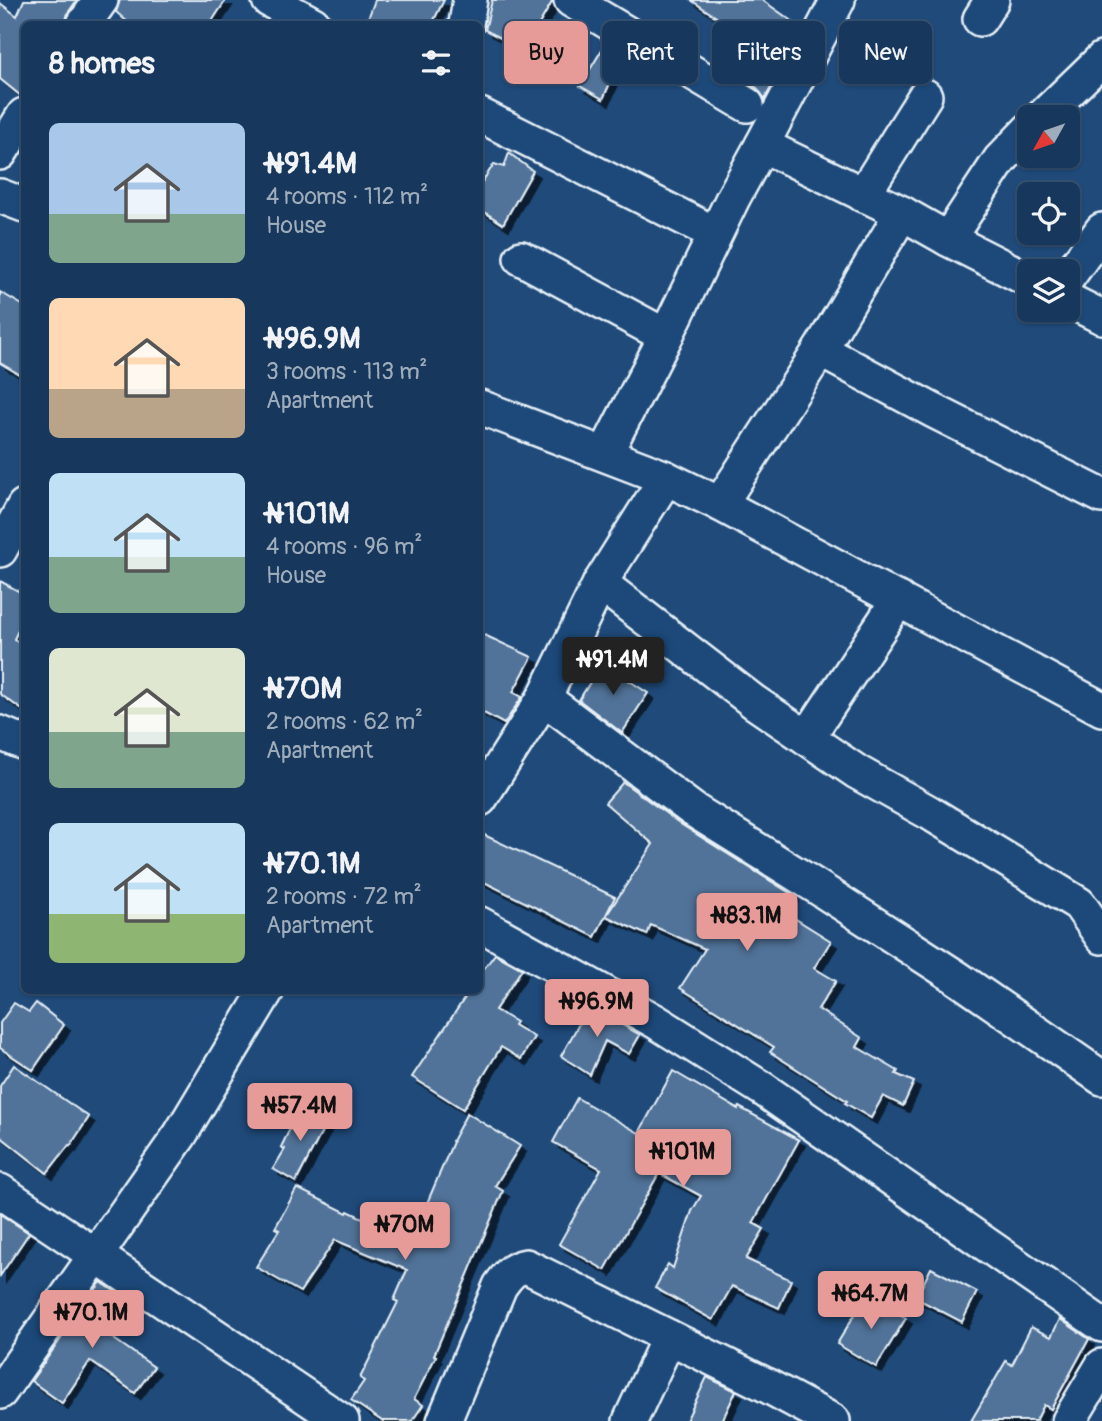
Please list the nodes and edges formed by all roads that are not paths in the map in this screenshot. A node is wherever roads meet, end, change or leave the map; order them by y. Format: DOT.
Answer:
graph roads {
  1 [pos="100,0"];
  2 [pos="269,0"];
  3 [pos="470,0"];
  4 [pos="571,0"];
  5 [pos="830,3"];
  6 [pos="86,21"];
  7 [pos="308,21"];
  8 [pos="466,21"];
  9 [pos="1102,59"];
  10 [pos="925,96"];
  11 [pos="747,105"];
  12 [pos="1054,105"];
  13 [pos="483,117"];
  14 [pos="21,120"];
  15 [pos="1017,142"];
  16 [pos="762,145"];
  17 [pos="0,153"];
  18 [pos="863,195"];
  19 [pos="0,196"];
  20 [pos="21,204"];
  21 [pos="902,213"];
  22 [pos="698,225"];
  23 [pos="1102,230"];
  24 [pos="948,239"];
  25 [pos="521,258"];
  26 [pos="1080,260"];
  27 [pos="1017,274"];
  28 [pos="1080,306"];
  29 [pos="1102,317"];
  30 [pos="666,336"];
  31 [pos="820,350"];
  32 [pos="483,408"];
  33 [pos="605,454"];
  34 [pos="666,478"];
  35 [pos="1102,496"];
  36 [pos="720,504"];
  37 [pos="21,512"];
  38 [pos="0,550"];
  39 [pos="600,583"];
  40 [pos="899,599"];
  41 [pos="544,698"];
  42 [pos="1102,709"];
  43 [pos="0,733"];
  44 [pos="807,738"];
  45 [pos="21,742"];
  46 [pos="483,794"];
  47 [pos="483,926"];
  48 [pos="1102,937"];
  49 [pos="265,994"];
  50 [pos="1102,1077"];
  51 [pos="0,1191"];
  52 [pos="94,1255"];
  53 [pos="1102,1325"];
  54 [pos="669,1337"];
  55 [pos="1102,1366"];
  56 [pos="0,1392"];
  57 [pos="342,1421"];
  58 [pos="444,1421"];
  59 [pos="630,1421"];
  60 [pos="833,1421"];
  61 [pos="1069,1421"];
  1 -- 6 [label="street"];
  2 -- 7 [label="street"];
  3 -- 8 [label="street"];
  4 -- 11 [label="street"];
  5 -- 16 [label="street"];
  9 -- 12 [label="street"];
  10 -- 18 [label="street"];
  13 -- 22 [label="street"];
  14 -- 17 [label="street"];
  15 -- 24 [label="street"];
  16 -- 18 [label="street"];
  16 -- 30 [label="street"];
  18 -- 21 [label="street"];
  19 -- 20 [label="street"];
  21 -- 24 [label="street"];
  21 -- 31 [label="street"];
  23 -- 26 [label="street"];
  24 -- 27 [label="street"];
  25 -- 30 [label="street"];
  28 -- 29 [label="street"];
  30 -- 33 [label="street"];
  31 -- 35 [label="street"];
  31 -- 36 [label="street"];
  32 -- 33 [label="street"];
  33 -- 34 [label="street"];
  34 -- 36 [label="street"];
  34 -- 39 [label="street"];
  36 -- 40 [label="street"];
  37 -- 38 [label="street"];
  39 -- 41 [label="street"];
  39 -- 44 [label="street"];
  40 -- 42 [label="street"];
  40 -- 44 [label="street"];
  41 -- 46 [label="street"];
  41 -- 50 [label="street"];
  43 -- 45 [label="street"];
  44 -- 48 [label="street"];
  47 -- 53 [label="street"];
  49 -- 52 [label="street"];
  51 -- 52 [label="street"];
  52 -- 56 [label="street"];
  52 -- 57 [label="street"];
  54 -- 58 [label="street"];
  54 -- 59 [label="street"];
  54 -- 60 [label="street"];
  55 -- 61 [label="street"];
}
